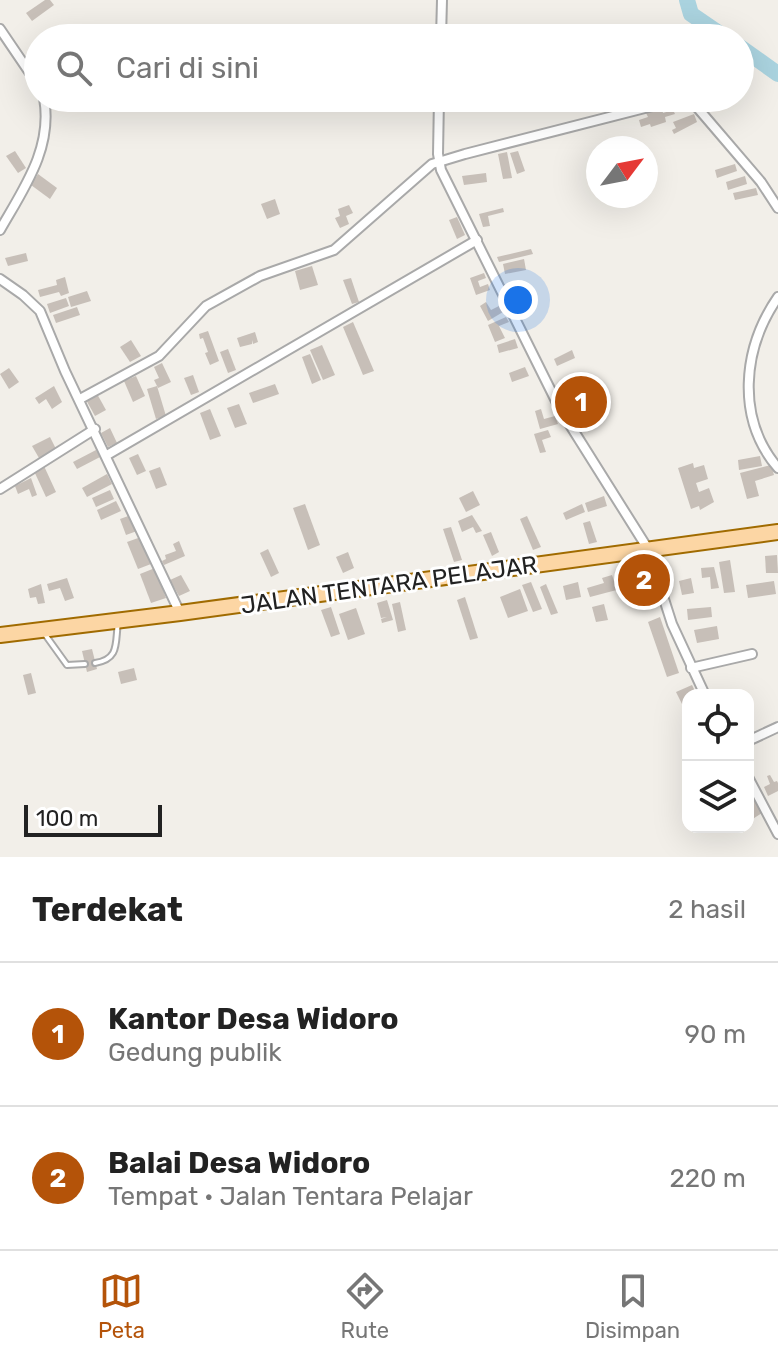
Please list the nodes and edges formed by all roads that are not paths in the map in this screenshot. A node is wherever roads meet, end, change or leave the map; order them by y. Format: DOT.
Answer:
graph roads {
  1 [pos="442,0"];
  2 [pos="441,24"];
  3 [pos="0,29"];
  4 [pos="24,64"];
  5 [pos="44,112"];
  6 [pos="439,112"];
  7 [pos="631,112"];
  8 [pos="702,112"];
  9 [pos="439,162"];
  10 [pos="778,208"];
  11 [pos="0,230"];
  12 [pos="477,240"];
  13 [pos="0,279"];
  14 [pos="778,297"];
  15 [pos="80,399"];
  16 [pos="95,429"];
  17 [pos="107,455"];
  18 [pos="778,468"];
  19 [pos="0,489"];
  20 [pos="778,532"];
  21 [pos="648,549"];
  22 [pos="180,613"];
  23 [pos="118,620"];
  24 [pos="41,629"];
  25 [pos="0,635"];
  26 [pos="752,654"];
  27 [pos="95,663"];
  28 [pos="85,664"];
  29 [pos="691,668"];
  30 [pos="702,689"];
  31 [pos="778,727"];
  32 [pos="754,738"];
  33 [pos="754,788"];
  34 [pos="778,834"];
  1 -- 2 [label="street"];
  3 -- 4 [label="street"];
  5 -- 11 [label="street"];
  6 -- 9 [label="street"];
  7 -- 9 [label="street"];
  8 -- 10 [label="street"];
  9 -- 12 [label="street"];
  9 -- 15 [label="street"];
  12 -- 17 [label="street"];
  12 -- 21 [label="street"];
  13 -- 15 [label="street"];
  14 -- 18 [label="street"];
  15 -- 16 [label="street"];
  16 -- 17 [label="street"];
  16 -- 19 [label="street"];
  17 -- 22 [label="street"];
  20 -- 21 [label="main road, JALAN TENTARA PELAJAR"];
  21 -- 22 [label="main road, JALAN TENTARA PELAJAR"];
  21 -- 29 [label="street"];
  22 -- 23 [label="main road, JALAN TENTARA PELAJAR"];
  23 -- 24 [label="main road, JALAN TENTARA PELAJAR"];
  23 -- 27 [label="lane"];
  24 -- 25 [label="main road, JALAN TENTARA PELAJAR"];
  24 -- 28 [label="lane"];
  26 -- 29 [label="street"];
  29 -- 30 [label="street"];
  31 -- 32 [label="street"];
  33 -- 34 [label="street"];
}
